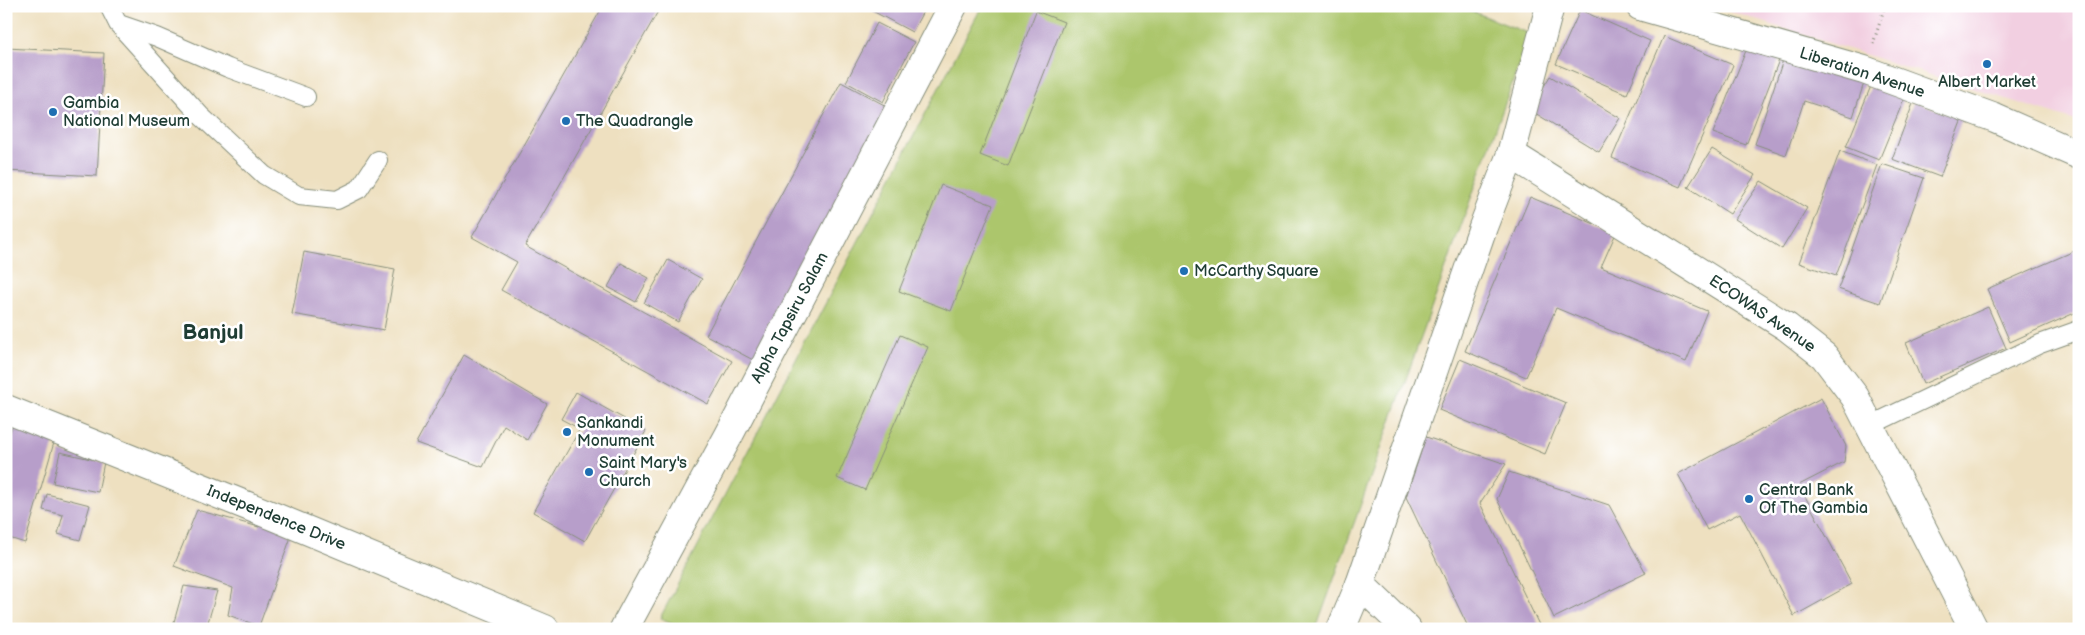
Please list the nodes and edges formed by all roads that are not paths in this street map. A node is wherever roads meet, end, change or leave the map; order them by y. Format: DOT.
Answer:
graph roads {
  1 [pos="109,6"];
  2 [pos="953,6"];
  3 [pos="1550,6"];
  4 [pos="1640,6"];
  5 [pos="118,24"];
  6 [pos="306,97"];
  7 [pos="1511,154"];
  8 [pos="2079,155"];
  9 [pos="378,160"];
  10 [pos="2079,330"];
  11 [pos="6,409"];
  12 [pos="1869,426"];
  13 [pos="1360,584"];
  14 [pos="545,629"];
  15 [pos="624,629"];
  16 [pos="1342,629"];
  17 [pos="1407,629"];
  18 [pos="1974,629"];
  1 -- 5 [label="lane"];
  2 -- 15 [label="main road, Alpha Tapsiru Salam"];
  3 -- 7 [label="main road"];
  4 -- 8 [label="main road, Liberation Avenue"];
  5 -- 6 [label="lane"];
  5 -- 9 [label="lane"];
  7 -- 12 [label="main road, ECOWAS Avenue"];
  7 -- 13 [label="main road"];
  10 -- 12 [label="lane"];
  11 -- 14 [label="main road, Independence Drive"];
  12 -- 18 [label="main road, ECOWAS Avenue"];
  13 -- 16 [label="main road"];
  13 -- 17 [label="main road"];
}
